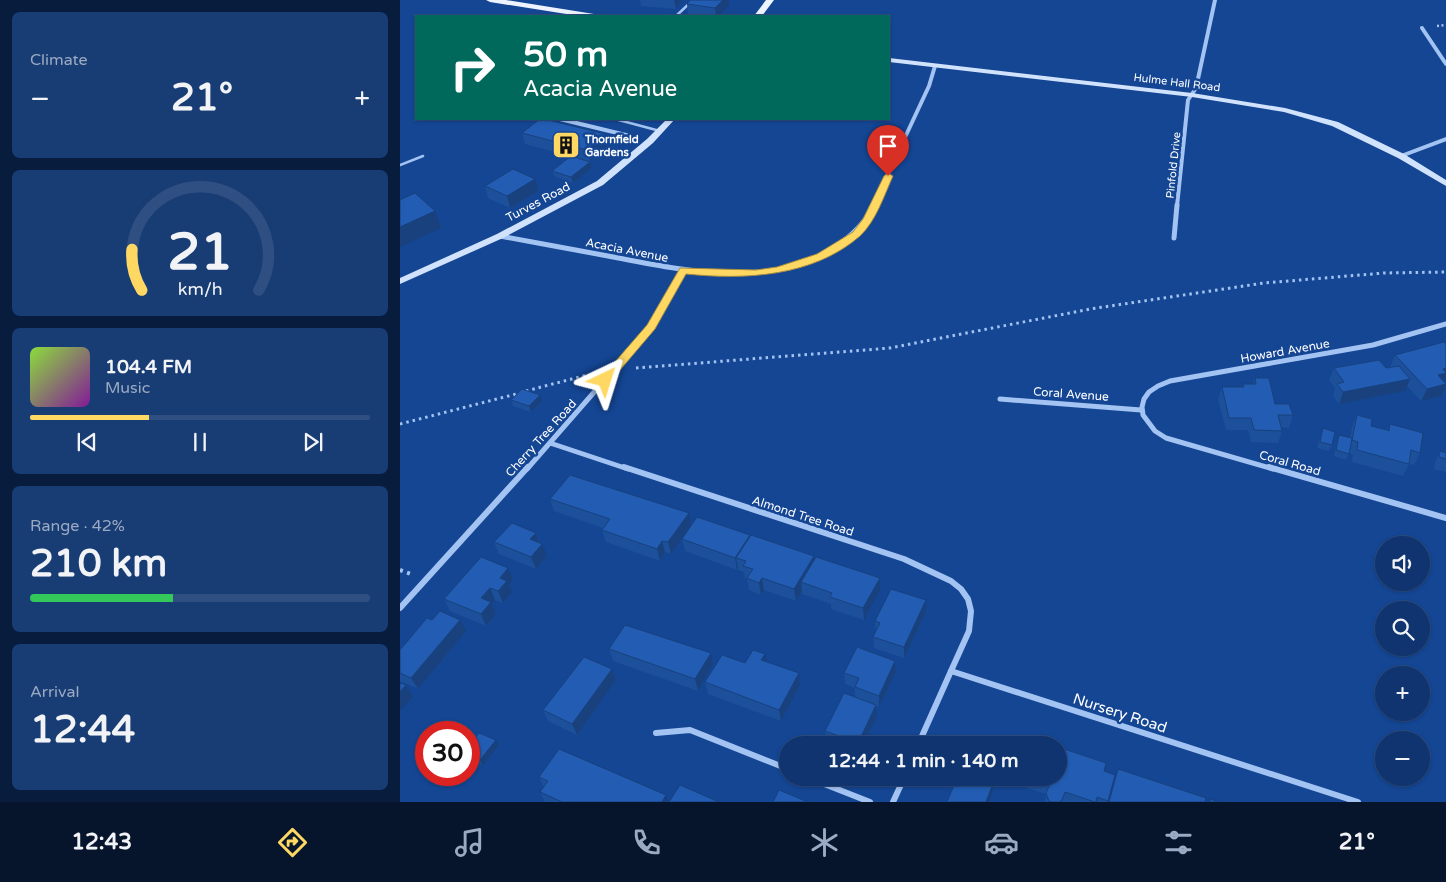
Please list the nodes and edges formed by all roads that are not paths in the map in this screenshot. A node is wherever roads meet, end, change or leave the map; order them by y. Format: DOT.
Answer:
graph roads {
  1 [pos="490,0"];
  2 [pos="693,0"];
  3 [pos="770,0"];
  4 [pos="1215,0"];
  5 [pos="565,14"];
  6 [pos="580,15"];
  7 [pos="677,15"];
  8 [pos="759,15"];
  9 [pos="1422,28"];
  10 [pos="890,60"];
  11 [pos="1446,64"];
  12 [pos="935,66"];
  13 [pos="1192,95"];
  14 [pos="564,120"];
  15 [pos="616,120"];
  16 [pos="670,120"];
  17 [pos="660,131"];
  18 [pos="630,136"];
  19 [pos="1446,139"];
  20 [pos="423,156"];
  21 [pos="1401,156"];
  22 [pos="400,165"];
  23 [pos="1446,184"];
  24 [pos="500,236"];
  25 [pos="1174,238"];
  26 [pos="683,270"];
  27 [pos="400,281"];
  28 [pos="1446,324"];
  29 [pos="1000,399"];
  30 [pos="1141,410"];
  31 [pos="550,443"];
  32 [pos="1446,518"];
  33 [pos="400,608"];
  34 [pos="952,671"];
  35 [pos="656,734"];
  36 [pos="922,736"];
  37 [pos="779,765"];
  38 [pos="829,786"];
  39 [pos="900,786"];
  40 [pos="870,802"];
  41 [pos="893,802"];
  42 [pos="1358,802"];
  1 -- 5 [label="main road"];
  2 -- 7 [label="lane"];
  3 -- 8 [label="main road"];
  4 -- 13 [label="street, Pinfold Drive"];
  5 -- 6 [label="main road"];
  9 -- 11 [label="street"];
  10 -- 12 [label="main road, Hulme Hall Road"];
  12 -- 13 [label="main road, Hulme Hall Road"];
  12 -- 26 [label="street, Acacia Avenue"];
  13 -- 21 [label="main road, Hulme Hall Road"];
  13 -- 25 [label="street, Pinfold Drive"];
  14 -- 18 [label="street"];
  15 -- 17 [label="lane"];
  16 -- 17 [label="main road, Turves Road"];
  17 -- 24 [label="main road, Turves Road"];
  19 -- 21 [label="street"];
  20 -- 22 [label="lane"];
  21 -- 23 [label="main road, Hulme Hall Road"];
  24 -- 26 [label="street, Acacia Avenue"];
  24 -- 27 [label="main road, Turves Road"];
  26 -- 31 [label="street, Cherry Tree Road"];
  28 -- 30 [label="street, Howard Avenue"];
  29 -- 30 [label="street, Coral Avenue"];
  30 -- 32 [label="street, Coral Road"];
  31 -- 33 [label="street, Cherry Tree Road"];
  31 -- 34 [label="street, Almond Tree Road"];
  34 -- 36 [label="street"];
  34 -- 42 [label="street, Nursery Road"];
  35 -- 37 [label="street"];
  38 -- 40 [label="street"];
  39 -- 41 [label="street"];
}
